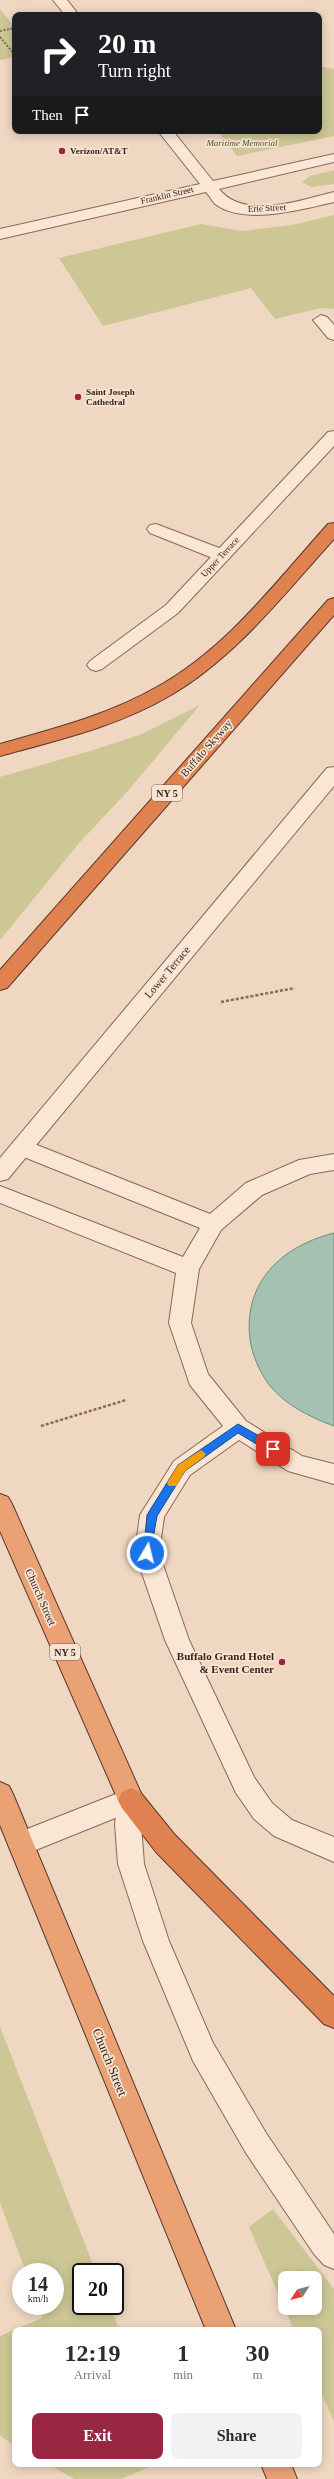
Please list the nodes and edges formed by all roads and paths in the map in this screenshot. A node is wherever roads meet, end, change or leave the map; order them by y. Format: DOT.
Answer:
graph roads {
  1 [pos="60,0"];
  2 [pos="70,12"];
  3 [pos="12,29"];
  4 [pos="0,32"];
  5 [pos="0,37"];
  6 [pos="12,51"];
  7 [pos="167,134"];
  8 [pos="334,158"];
  9 [pos="209,185"];
  10 [pos="334,197"];
  11 [pos="0,234"];
  12 [pos="321,320"];
  13 [pos="334,335"];
  14 [pos="334,436"];
  15 [pos="334,528"];
  16 [pos="156,529"];
  17 [pos="222,555"];
  18 [pos="334,604"];
  19 [pos="96,665"];
  20 [pos="0,750"];
  21 [pos="334,773"];
  22 [pos="0,983"];
  23 [pos="294,988"];
  24 [pos="221,1002"];
  25 [pos="22,1146"];
  26 [pos="334,1162"];
  27 [pos="0,1173"];
  28 [pos="0,1194"];
  29 [pos="213,1224"];
  30 [pos="188,1268"];
  31 [pos="126,1400"];
  32 [pos="40,1426"];
  33 [pos="238,1428"];
  34 [pos="334,1474"];
  35 [pos="0,1504"];
  36 [pos="0,1794"];
  37 [pos="130,1800"];
  38 [pos="21,1844"];
  39 [pos="334,1850"];
  40 [pos="334,2015"];
  41 [pos="334,2255"];
  42 [pos="220,2327"];
  43 [pos="277,2467"];
  44 [pos="282,2479"];
  1 -- 2 [label="street"];
  3 -- 4 [label="path"];
  5 -- 6 [label="path"];
  7 -- 9 [label="street, Erie Street"];
  8 -- 9 [label="street, Franklin Street"];
  9 -- 10 [label="street, Erie Street"];
  9 -- 11 [label="street, Franklin Street"];
  12 -- 13 [label="street"];
  14 -- 17 [label="street, Upper Terrace"];
  15 -- 20 [label="highway"];
  16 -- 17 [label="street"];
  17 -- 19 [label="street, Upper Terrace"];
  18 -- 22 [label="highway, Buffalo Skyway / NY 5"];
  21 -- 25 [label="street, Lower Terrace"];
  23 -- 24 [label="path"];
  25 -- 27 [label="street, Lower Terrace"];
  25 -- 29 [label="street"];
  26 -- 29 [label="street"];
  28 -- 30 [label="street"];
  29 -- 30 [label="street"];
  30 -- 33 [label="street"];
  31 -- 32 [label="path"];
  33 -- 34 [label="street"];
  33 -- 39 [label="street"];
  35 -- 37 [label="highway, Church Street / NY 5"];
  36 -- 38 [label="highway, Church Street"];
  37 -- 38 [label="street"];
  37 -- 40 [label="highway"];
  37 -- 41 [label="street"];
  38 -- 42 [label="highway, Church Street"];
  43 -- 44 [label="highway"];
}
